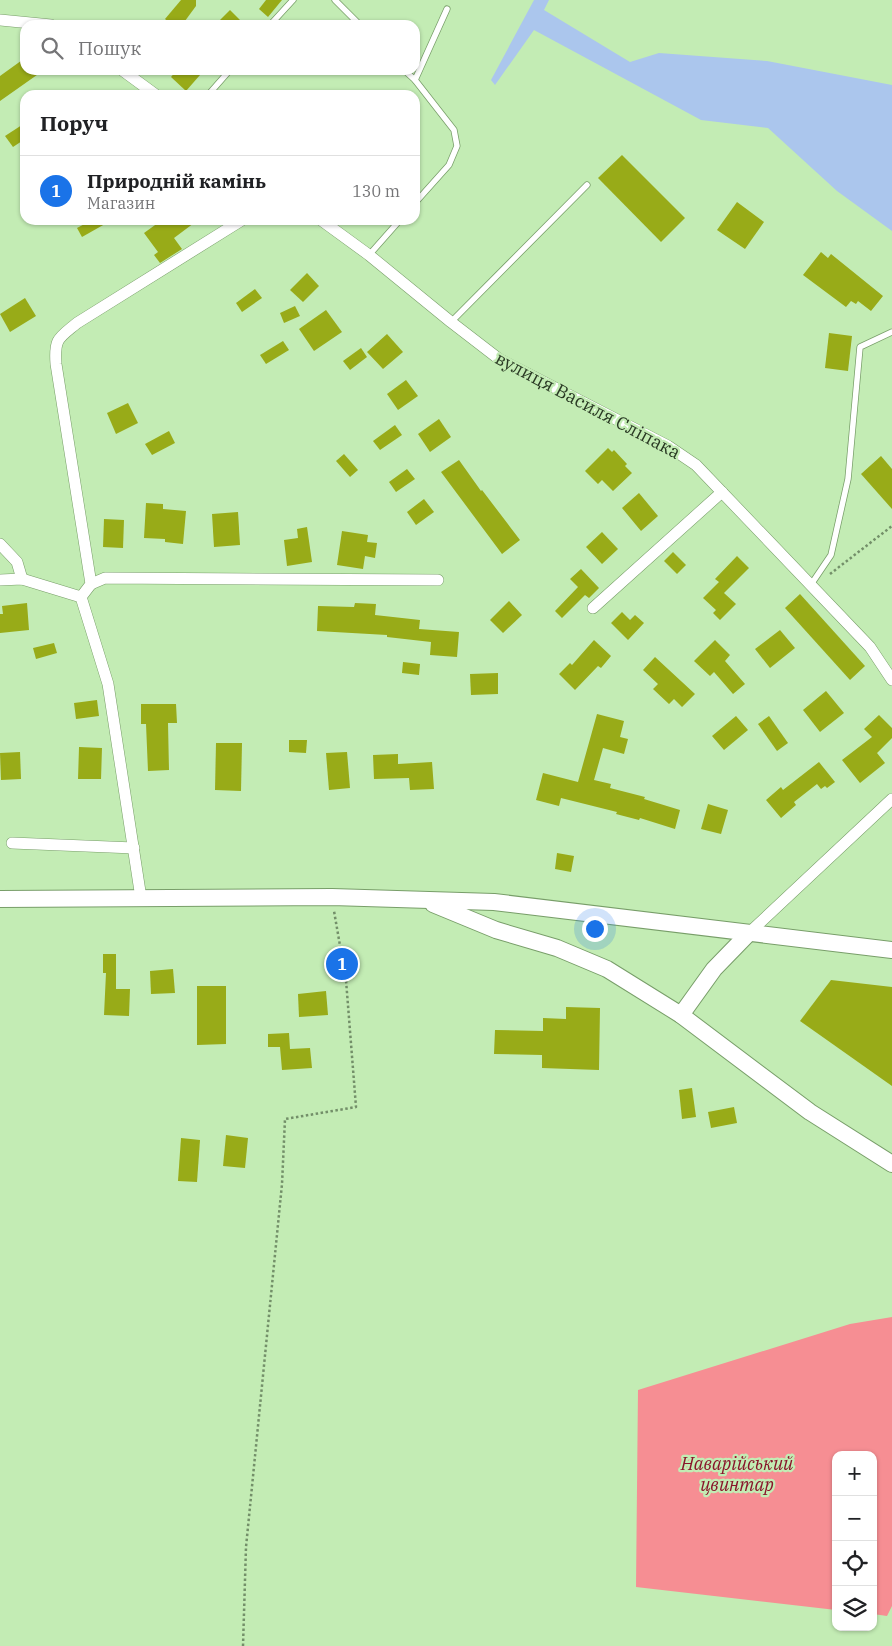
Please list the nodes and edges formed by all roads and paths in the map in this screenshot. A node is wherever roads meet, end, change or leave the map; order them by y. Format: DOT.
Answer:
graph roads {
  1 [pos="293,0"];
  2 [pos="335,0"];
  3 [pos="447,9"];
  4 [pos="0,20"];
  5 [pos="275,20"];
  6 [pos="355,20"];
  7 [pos="20,22"];
  8 [pos="420,67"];
  9 [pos="129,75"];
  10 [pos="226,75"];
  11 [pos="409,75"];
  12 [pos="416,75"];
  13 [pos="414,80"];
  14 [pos="149,90"];
  15 [pos="212,90"];
  16 [pos="587,185"];
  17 [pos="420,197"];
  18 [pos="234,225"];
  19 [pos="328,225"];
  20 [pos="396,225"];
  21 [pos="369,255"];
  22 [pos="451,322"];
  23 [pos="892,332"];
  24 [pos="722,492"];
  25 [pos="892,526"];
  26 [pos="0,544"];
  27 [pos="22,579"];
  28 [pos="0,580"];
  29 [pos="438,580"];
  30 [pos="91,584"];
  31 [pos="810,586"];
  32 [pos="81,597"];
  33 [pos="593,608"];
  34 [pos="892,680"];
  35 [pos="892,799"];
  36 [pos="12,843"];
  37 [pos="134,848"];
  38 [pos="332,896"];
  39 [pos="141,898"];
  40 [pos="0,899"];
  41 [pos="421,899"];
  42 [pos="749,933"];
  43 [pos="892,950"];
  44 [pos="681,1015"];
  45 [pos="892,1164"];
  46 [pos="243,1646"];
  1 -- 5 [label="lane"];
  2 -- 6 [label="lane"];
  3 -- 8 [label="lane"];
  4 -- 7 [label="street"];
  9 -- 14 [label="street"];
  10 -- 15 [label="lane"];
  11 -- 13 [label="lane"];
  12 -- 13 [label="lane"];
  13 -- 17 [label="lane"];
  16 -- 22 [label="lane"];
  18 -- 30 [label="street"];
  19 -- 21 [label="street, вулиця Василя Сліпака"];
  20 -- 21 [label="lane"];
  21 -- 22 [label="street, вулиця Василя Сліпака"];
  22 -- 24 [label="street, вулиця Василя Сліпака"];
  23 -- 31 [label="lane"];
  24 -- 31 [label="street, вулиця Василя Сліпака"];
  24 -- 33 [label="street"];
  25 -- 31 [label="path"];
  26 -- 27 [label="street"];
  27 -- 28 [label="street"];
  27 -- 32 [label="street"];
  29 -- 30 [label="street"];
  30 -- 32 [label="street"];
  31 -- 34 [label="street, вулиця Василя Сліпака"];
  32 -- 37 [label="street"];
  35 -- 42 [label="street"];
  36 -- 37 [label="street"];
  37 -- 39 [label="street"];
  38 -- 39 [label="main road"];
  38 -- 41 [label="main road"];
  38 -- 46 [label="path"];
  39 -- 40 [label="main road"];
  41 -- 42 [label="main road"];
  41 -- 44 [label="main road"];
  42 -- 43 [label="main road"];
  42 -- 44 [label="main road"];
  44 -- 45 [label="main road"];
}
